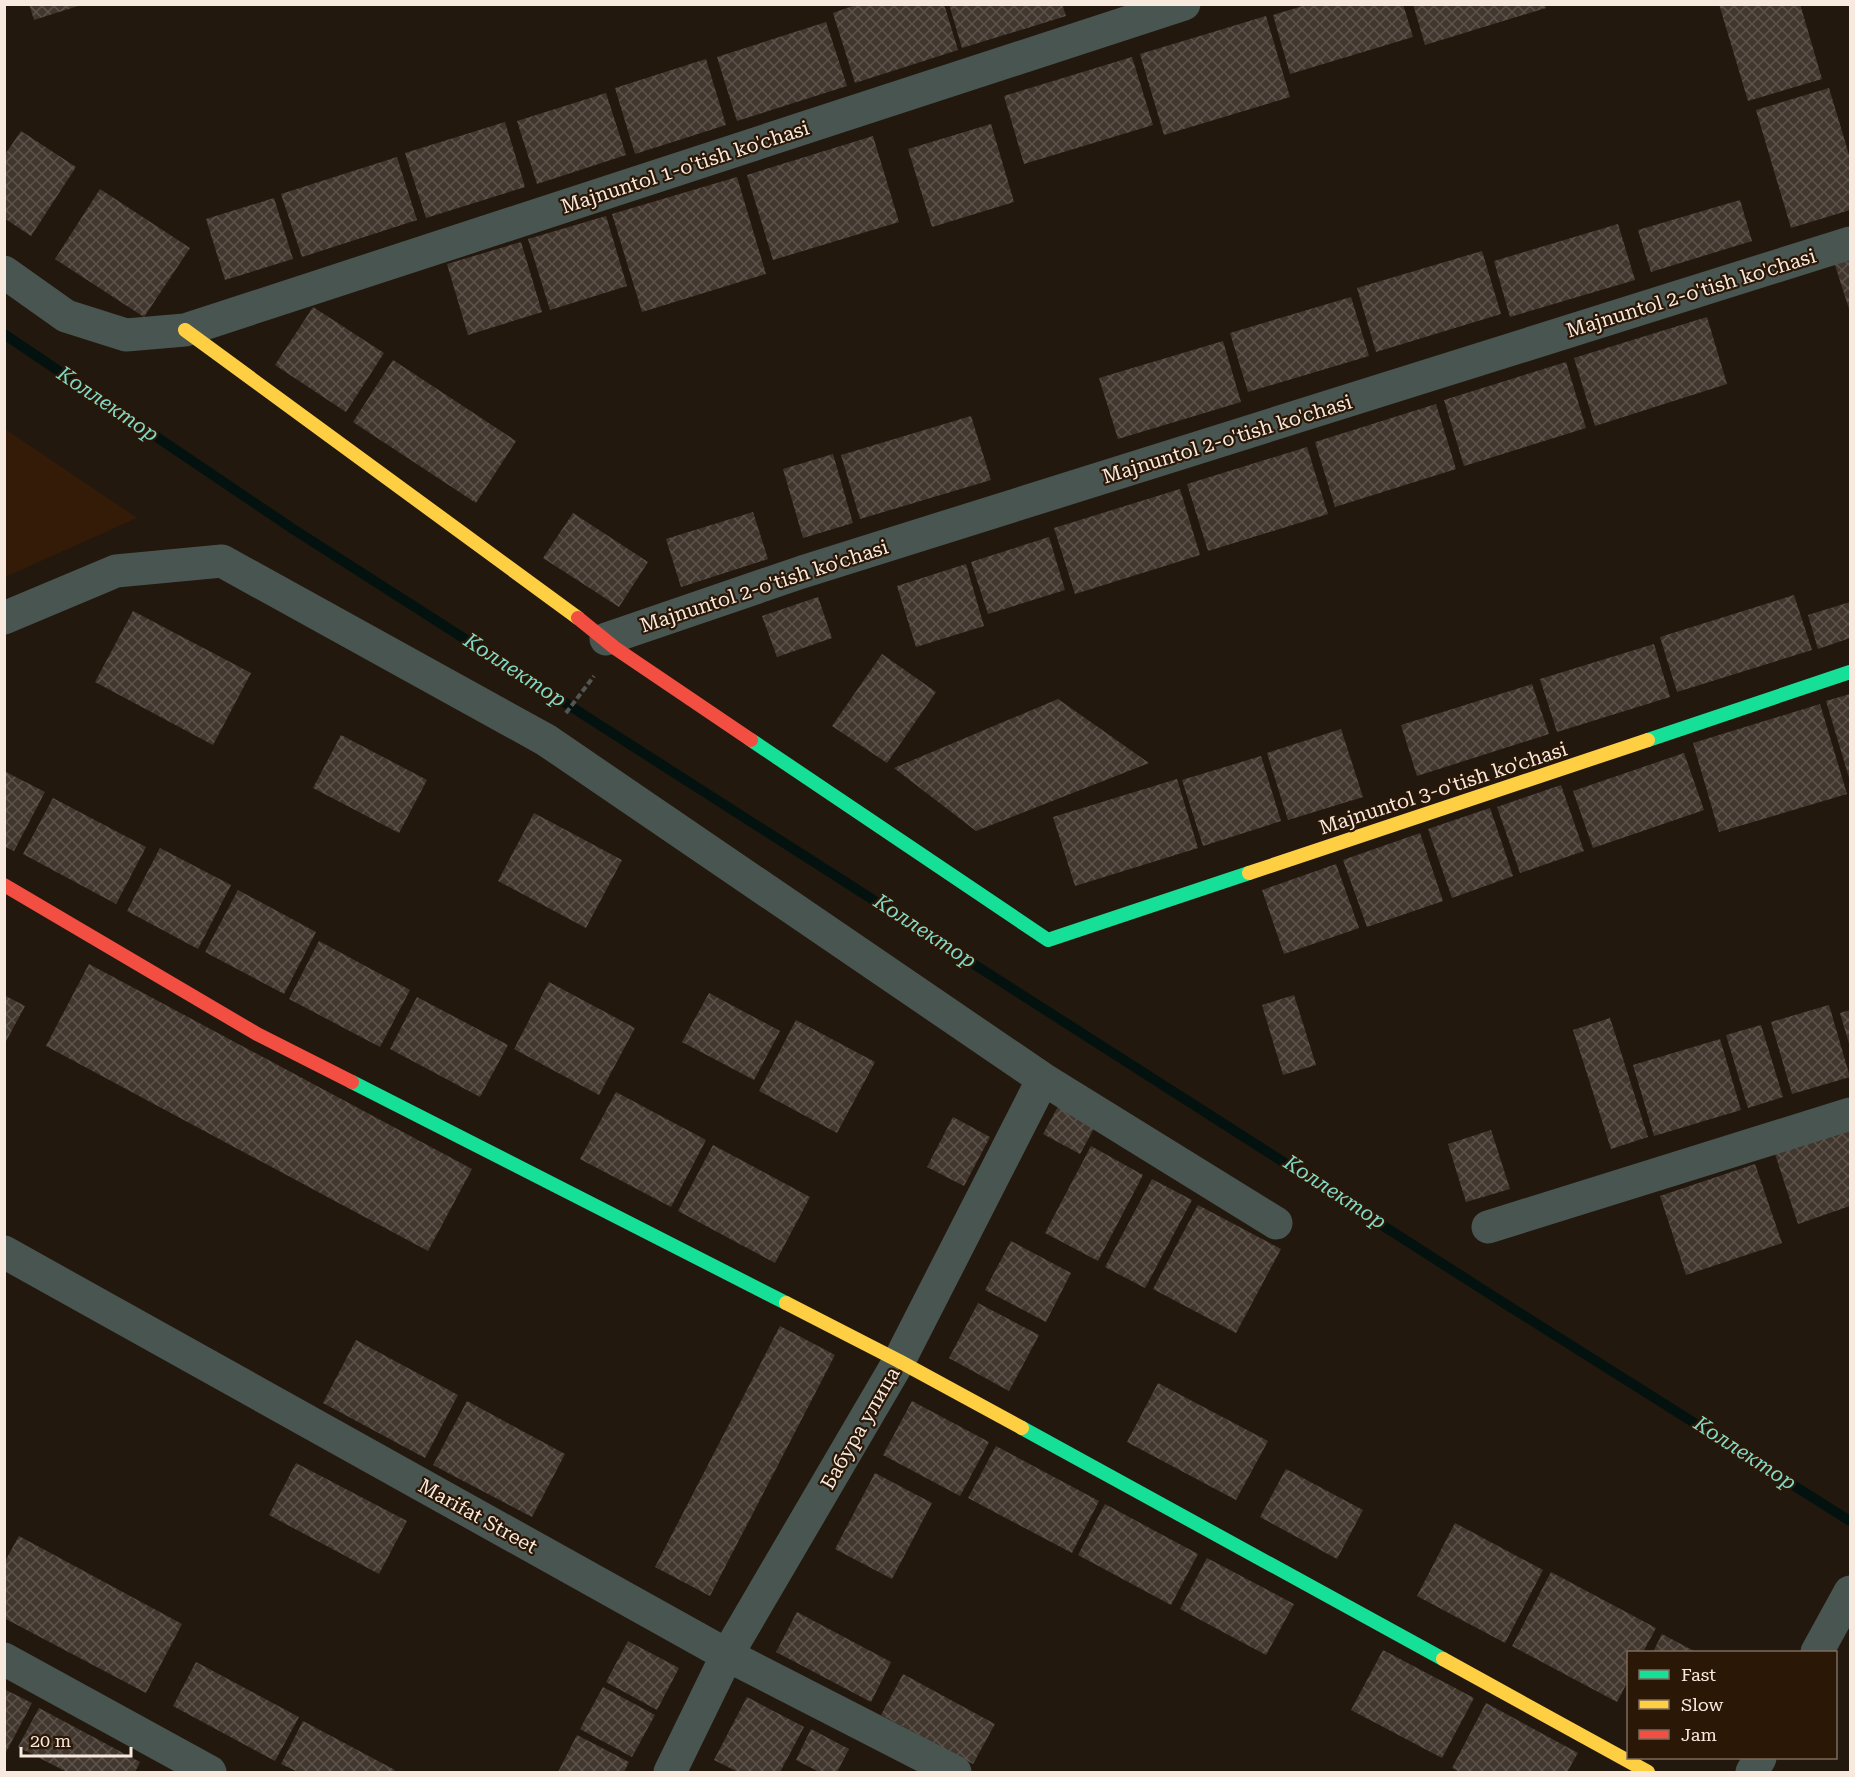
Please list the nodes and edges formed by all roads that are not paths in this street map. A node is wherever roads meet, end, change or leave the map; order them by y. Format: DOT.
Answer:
graph roads {
  1 [pos="1184,4"];
  2 [pos="1851,243"];
  3 [pos="4,272"];
  4 [pos="185,330"];
  5 [pos="4,618"];
  6 [pos="611,644"];
  7 [pos="1851,672"];
  8 [pos="4,885"];
  9 [pos="1043,1079"];
  10 [pos="1851,1114"];
  11 [pos="1276,1223"];
  12 [pos="1488,1227"];
  13 [pos="4,1252"];
  14 [pos="899,1361"];
  15 [pos="1851,1592"];
  16 [pos="1818,1651"];
  17 [pos="727,1655"];
  18 [pos="4,1659"];
  19 [pos="1759,1759"];
  20 [pos="210,1773"];
  21 [pos="670,1773"];
  22 [pos="955,1773"];
  23 [pos="1648,1773"];
  24 [pos="1752,1773"];
  1 -- 4 [label="street, Majnuntol 1-o'tish ko'chasi"];
  2 -- 6 [label="street, Majnuntol 2-o'tish ko'chasi"];
  3 -- 4 [label="street, Majnuntol 1-o'tish ko'chasi"];
  4 -- 6 [label="street"];
  5 -- 9 [label="street"];
  6 -- 7 [label="street, Majnuntol 3-o'tish ko'chasi"];
  8 -- 14 [label="street"];
  9 -- 11 [label="street"];
  9 -- 14 [label="street, Бабура улица"];
  10 -- 12 [label="street"];
  13 -- 17 [label="street, Marifat Street"];
  14 -- 17 [label="street, Бабура улица"];
  14 -- 23 [label="street"];
  15 -- 16 [label="street"];
  17 -- 21 [label="street, Бабура улица"];
  17 -- 22 [label="street, Marifat Street"];
  18 -- 20 [label="street"];
  19 -- 24 [label="street"];
}
